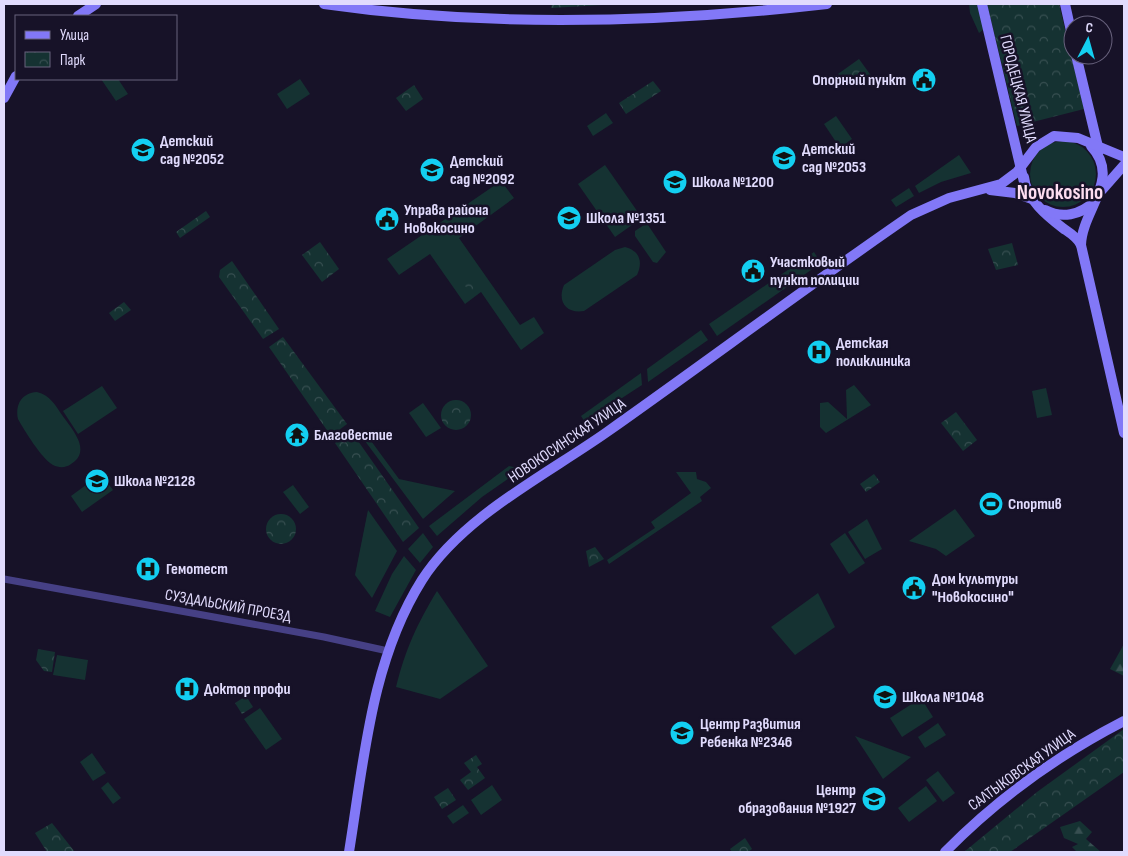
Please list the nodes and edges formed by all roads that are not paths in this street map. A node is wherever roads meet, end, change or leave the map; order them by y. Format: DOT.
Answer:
graph roads {
  1 [pos="96,4"];
  2 [pos="324,4"];
  3 [pos="827,4"];
  4 [pos="982,4"];
  5 [pos="80,15"];
  6 [pos="1078,65"];
  7 [pos="15,78"];
  8 [pos="4,98"];
  9 [pos="1084,141"];
  10 [pos="1099,148"];
  11 [pos="1031,152"];
  12 [pos="1124,157"];
  13 [pos="1101,161"];
  14 [pos="1124,165"];
  15 [pos="1021,166"];
  16 [pos="1024,182"];
  17 [pos="979,190"];
  18 [pos="1098,195"];
  19 [pos="1035,202"];
  20 [pos="1081,245"];
  21 [pos="1124,432"];
  22 [pos="4,580"];
  23 [pos="388,651"];
  24 [pos="1124,717"];
  25 [pos="1124,721"];
  26 [pos="1113,727"];
  27 [pos="349,852"];
  28 [pos="945,852"];
  1 -- 5 [label="street"];
  2 -- 3 [label="street"];
  4 -- 15 [label="street, ГОРОДЕЦКАЯ УЛИЦА"];
  6 -- 10 [label="street"];
  7 -- 8 [label="street"];
  9 -- 10 [label="street"];
  9 -- 11 [label="street"];
  9 -- 13 [label="street"];
  10 -- 12 [label="street"];
  10 -- 13 [label="street"];
  11 -- 15 [label="street"];
  11 -- 16 [label="street"];
  13 -- 18 [label="street"];
  14 -- 18 [label="street"];
  15 -- 16 [label="street, ГОРОДЕЦКАЯ УЛИЦА"];
  15 -- 17 [label="street"];
  16 -- 19 [label="street"];
  17 -- 19 [label="street"];
  17 -- 23 [label="street, НОВОКОСИНСКАЯ УЛИЦА"];
  18 -- 19 [label="street"];
  18 -- 20 [label="street"];
  19 -- 20 [label="street"];
  20 -- 21 [label="street"];
  22 -- 23 [label="street, СУЗДАЛЬСКИЙ ПРОЕЗД"];
  23 -- 27 [label="street, НОВОКОСИНСКАЯ УЛИЦА"];
  24 -- 26 [label="street"];
  25 -- 26 [label="street, САЛТЫКОВСКАЯ УЛИЦА"];
  26 -- 28 [label="street, САЛТЫКОВСКАЯ УЛИЦА"];
}
